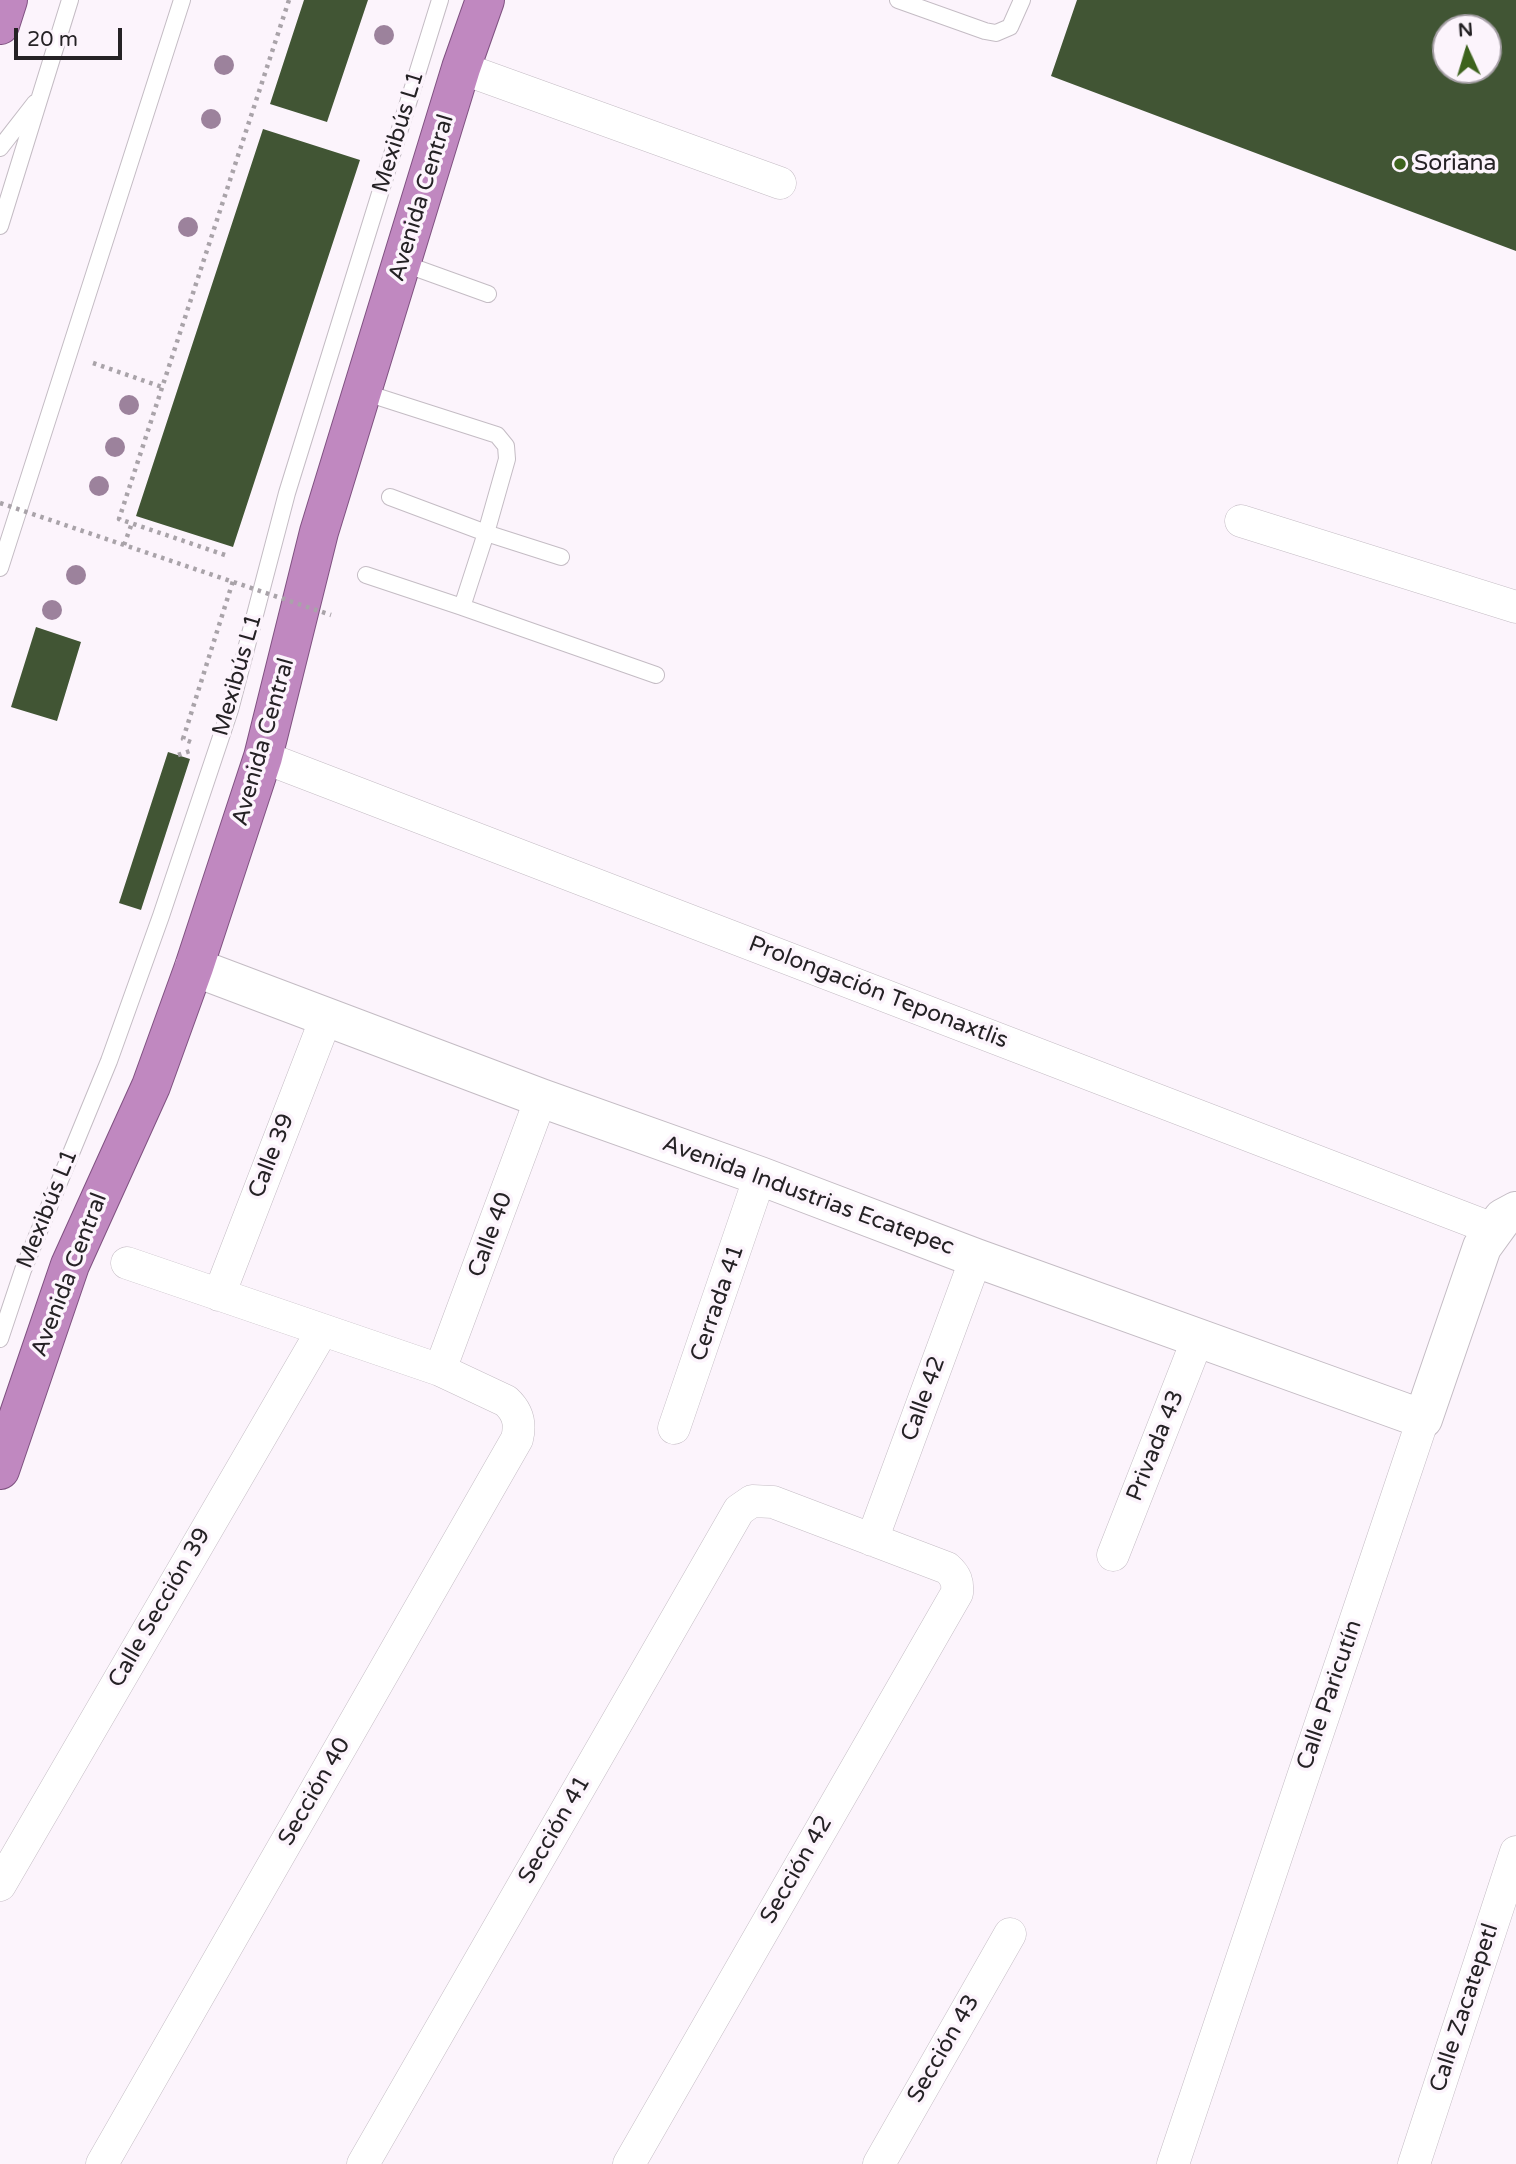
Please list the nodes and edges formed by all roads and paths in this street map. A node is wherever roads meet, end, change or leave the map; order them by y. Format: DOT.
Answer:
graph roads {
  1 [pos="8,0"];
  2 [pos="70,0"];
  3 [pos="183,0"];
  4 [pos="289,0"];
  5 [pos="440,0"];
  6 [pos="485,0"];
  7 [pos="898,0"];
  8 [pos="1022,0"];
  9 [pos="0,25"];
  10 [pos="461,68"];
  11 [pos="41,95"];
  12 [pos="0,148"];
  13 [pos="780,183"];
  14 [pos="0,226"];
  15 [pos="402,262"];
  16 [pos="488,294"];
  17 [pos="69,355"];
  18 [pos="162,387"];
  19 [pos="363,392"];
  20 [pos="390,497"];
  21 [pos="0,503"];
  22 [pos="1241,521"];
  23 [pos="132,523"];
  24 [pos="486,533"];
  25 [pos="124,545"];
  26 [pos="225,555"];
  27 [pos="561,557"];
  28 [pos="0,568"];
  29 [pos="366,575"];
  30 [pos="233,581"];
  31 [pos="461,607"];
  32 [pos="1516,607"];
  33 [pos="331,615"];
  34 [pos="656,675"];
  35 [pos="196,730"];
  36 [pos="263,757"];
  37 [pos="194,967"];
  38 [pos="326,1018"];
  39 [pos="541,1098"];
  40 [pos="760,1176"];
  41 [pos="1504,1220"];
  42 [pos="976,1258"];
  43 [pos="127,1262"];
  44 [pos="219,1295"];
  45 [pos="322,1331"];
  46 [pos="1198,1338"];
  47 [pos="0,1339"];
  48 [pos="440,1370"];
  49 [pos="1423,1419"];
  50 [pos="674,1428"];
  51 [pos="0,1470"];
  52 [pos="872,1540"];
  53 [pos="1113,1555"];
  54 [pos="1516,1852"];
  55 [pos="0,1885"];
  56 [pos="1010,1934"];
  57 [pos="102,2164"];
  58 [pos="363,2164"];
  59 [pos="629,2164"];
  60 [pos="879,2164"];
  61 [pos="1173,2164"];
  62 [pos="1414,2164"];
  1 -- 9 [label="highway"];
  2 -- 11 [label="lane"];
  3 -- 17 [label="lane"];
  4 -- 18 [label="path"];
  5 -- 47 [label="lane, Mexibús L1"];
  6 -- 10 [label="highway, Avenida Central"];
  7 -- 8 [label="lane"];
  10 -- 13 [label="street"];
  10 -- 15 [label="highway, Avenida Central"];
  11 -- 12 [label="lane"];
  11 -- 14 [label="lane"];
  15 -- 16 [label="lane"];
  15 -- 19 [label="highway, Avenida Central"];
  17 -- 18 [label="path"];
  17 -- 28 [label="lane"];
  18 -- 23 [label="path"];
  19 -- 24 [label="lane"];
  19 -- 36 [label="highway, Avenida Central"];
  20 -- 24 [label="lane"];
  21 -- 25 [label="path, bridge"];
  22 -- 32 [label="street"];
  23 -- 25 [label="path"];
  23 -- 26 [label="path"];
  24 -- 27 [label="lane"];
  24 -- 31 [label="lane"];
  25 -- 30 [label="path, bridge"];
  29 -- 31 [label="lane"];
  30 -- 33 [label="path, bridge"];
  30 -- 35 [label="path"];
  31 -- 34 [label="lane"];
  36 -- 37 [label="highway, Avenida Central"];
  36 -- 41 [label="street, Prolongación Teponaxtlis"];
  37 -- 38 [label="street, Avenida Industrias Ecatepec"];
  37 -- 51 [label="highway, Avenida Central"];
  38 -- 39 [label="street, Avenida Industrias Ecatepec"];
  38 -- 44 [label="street, Calle 39"];
  39 -- 40 [label="street, Avenida Industrias Ecatepec"];
  39 -- 48 [label="street, Calle 40"];
  40 -- 42 [label="street, Avenida Industrias Ecatepec"];
  40 -- 50 [label="street, Cerrada 41"];
  41 -- 49 [label="street, Calle Paricutín"];
  42 -- 46 [label="street, Avenida Industrias Ecatepec"];
  42 -- 52 [label="street, Calle 42"];
  43 -- 44 [label="street"];
  44 -- 45 [label="street"];
  45 -- 48 [label="street"];
  45 -- 55 [label="street, Calle Sección 39"];
  46 -- 49 [label="street, Avenida Industrias Ecatepec"];
  46 -- 53 [label="street, Privada 43"];
  48 -- 57 [label="street, Sección 40"];
  49 -- 61 [label="street, Calle Paricutín"];
  52 -- 58 [label="street, Sección 41"];
  52 -- 59 [label="street, Sección 42"];
  54 -- 62 [label="street, Calle Zacatepetl"];
  56 -- 60 [label="street, Sección 43"];
}
